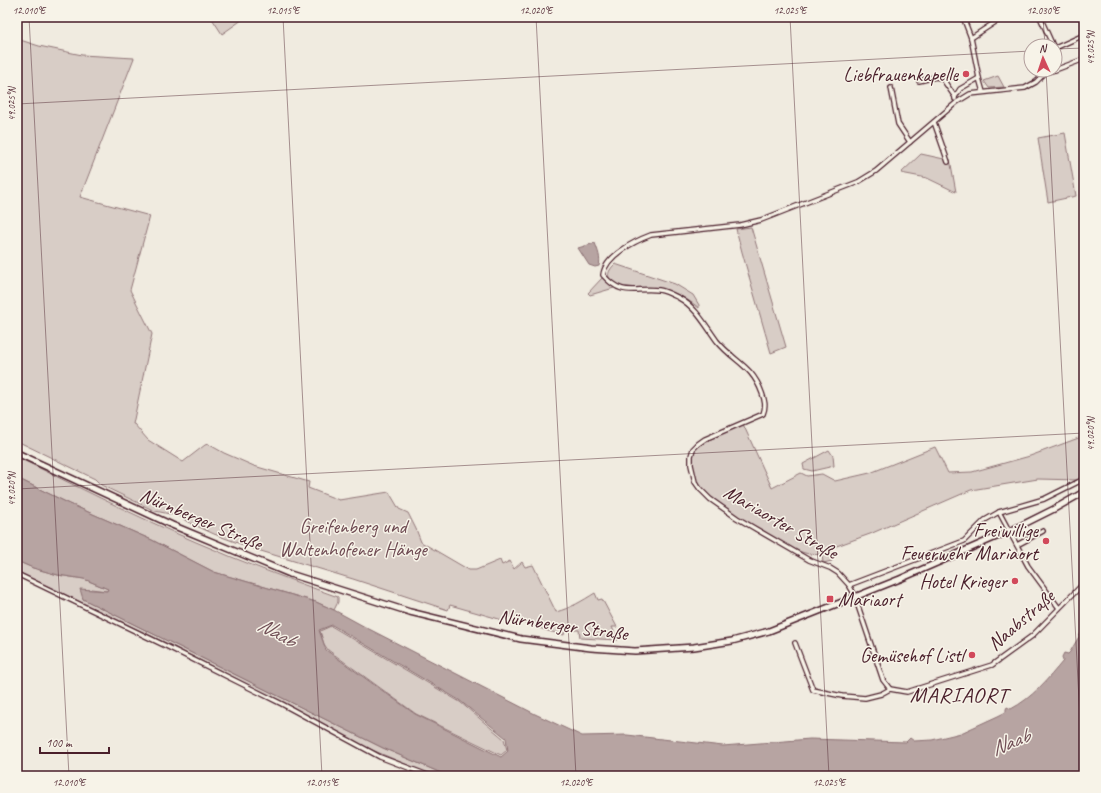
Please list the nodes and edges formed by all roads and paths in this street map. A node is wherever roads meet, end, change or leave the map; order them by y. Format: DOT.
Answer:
graph roads {
  1 [pos="963,17"];
  2 [pos="1003,17"];
  3 [pos="1040,17"];
  4 [pos="1084,35"];
  5 [pos="971,38"];
  6 [pos="1049,38"];
  7 [pos="1063,44"];
  8 [pos="1084,59"];
  9 [pos="1063,67"];
  10 [pos="979,78"];
  11 [pos="1040,78"];
  12 [pos="919,81"];
  13 [pos="891,88"];
  14 [pos="983,92"];
  15 [pos="954,97"];
  16 [pos="957,102"];
  17 [pos="934,122"];
  18 [pos="910,142"];
  19 [pos="948,162"];
  20 [pos="17,452"];
  21 [pos="1084,480"];
  22 [pos="1084,492"];
  23 [pos="999,512"];
  24 [pos="1010,531"];
  25 [pos="1043,531"];
  26 [pos="1017,545"];
  27 [pos="17,574"];
  28 [pos="1084,583"];
  29 [pos="849,584"];
  30 [pos="853,592"];
  31 [pos="857,603"];
  32 [pos="1059,608"];
  33 [pos="795,643"];
  34 [pos="890,689"];
  35 [pos="430,776"];
  1 -- 5 [label="street"];
  2 -- 5 [label="street"];
  3 -- 6 [label="street"];
  4 -- 7 [label="street"];
  5 -- 10 [label="street"];
  8 -- 9 [label="street"];
  10 -- 14 [label="street"];
  10 -- 15 [label="street"];
  11 -- 14 [label="street"];
  12 -- 15 [label="street"];
  13 -- 18 [label="street"];
  14 -- 16 [label="street"];
  15 -- 16 [label="street"];
  16 -- 17 [label="street"];
  17 -- 18 [label="street"];
  17 -- 19 [label="street"];
  18 -- 29 [label="street, Mariaorter Straße"];
  20 -- 24 [label="main road, Nürnberger Straße"];
  21 -- 23 [label="street"];
  22 -- 24 [label="main road, Nürnberger Straße"];
  23 -- 24 [label="street"];
  23 -- 29 [label="street"];
  24 -- 26 [label="street"];
  25 -- 26 [label="street"];
  26 -- 32 [label="street"];
  27 -- 35 [label="street"];
  28 -- 32 [label="street, Naabstraße"];
  29 -- 30 [label="street"];
  31 -- 34 [label="street"];
  32 -- 34 [label="street, Naabstraße"];
  33 -- 34 [label="street, Naabstraße"];
}
